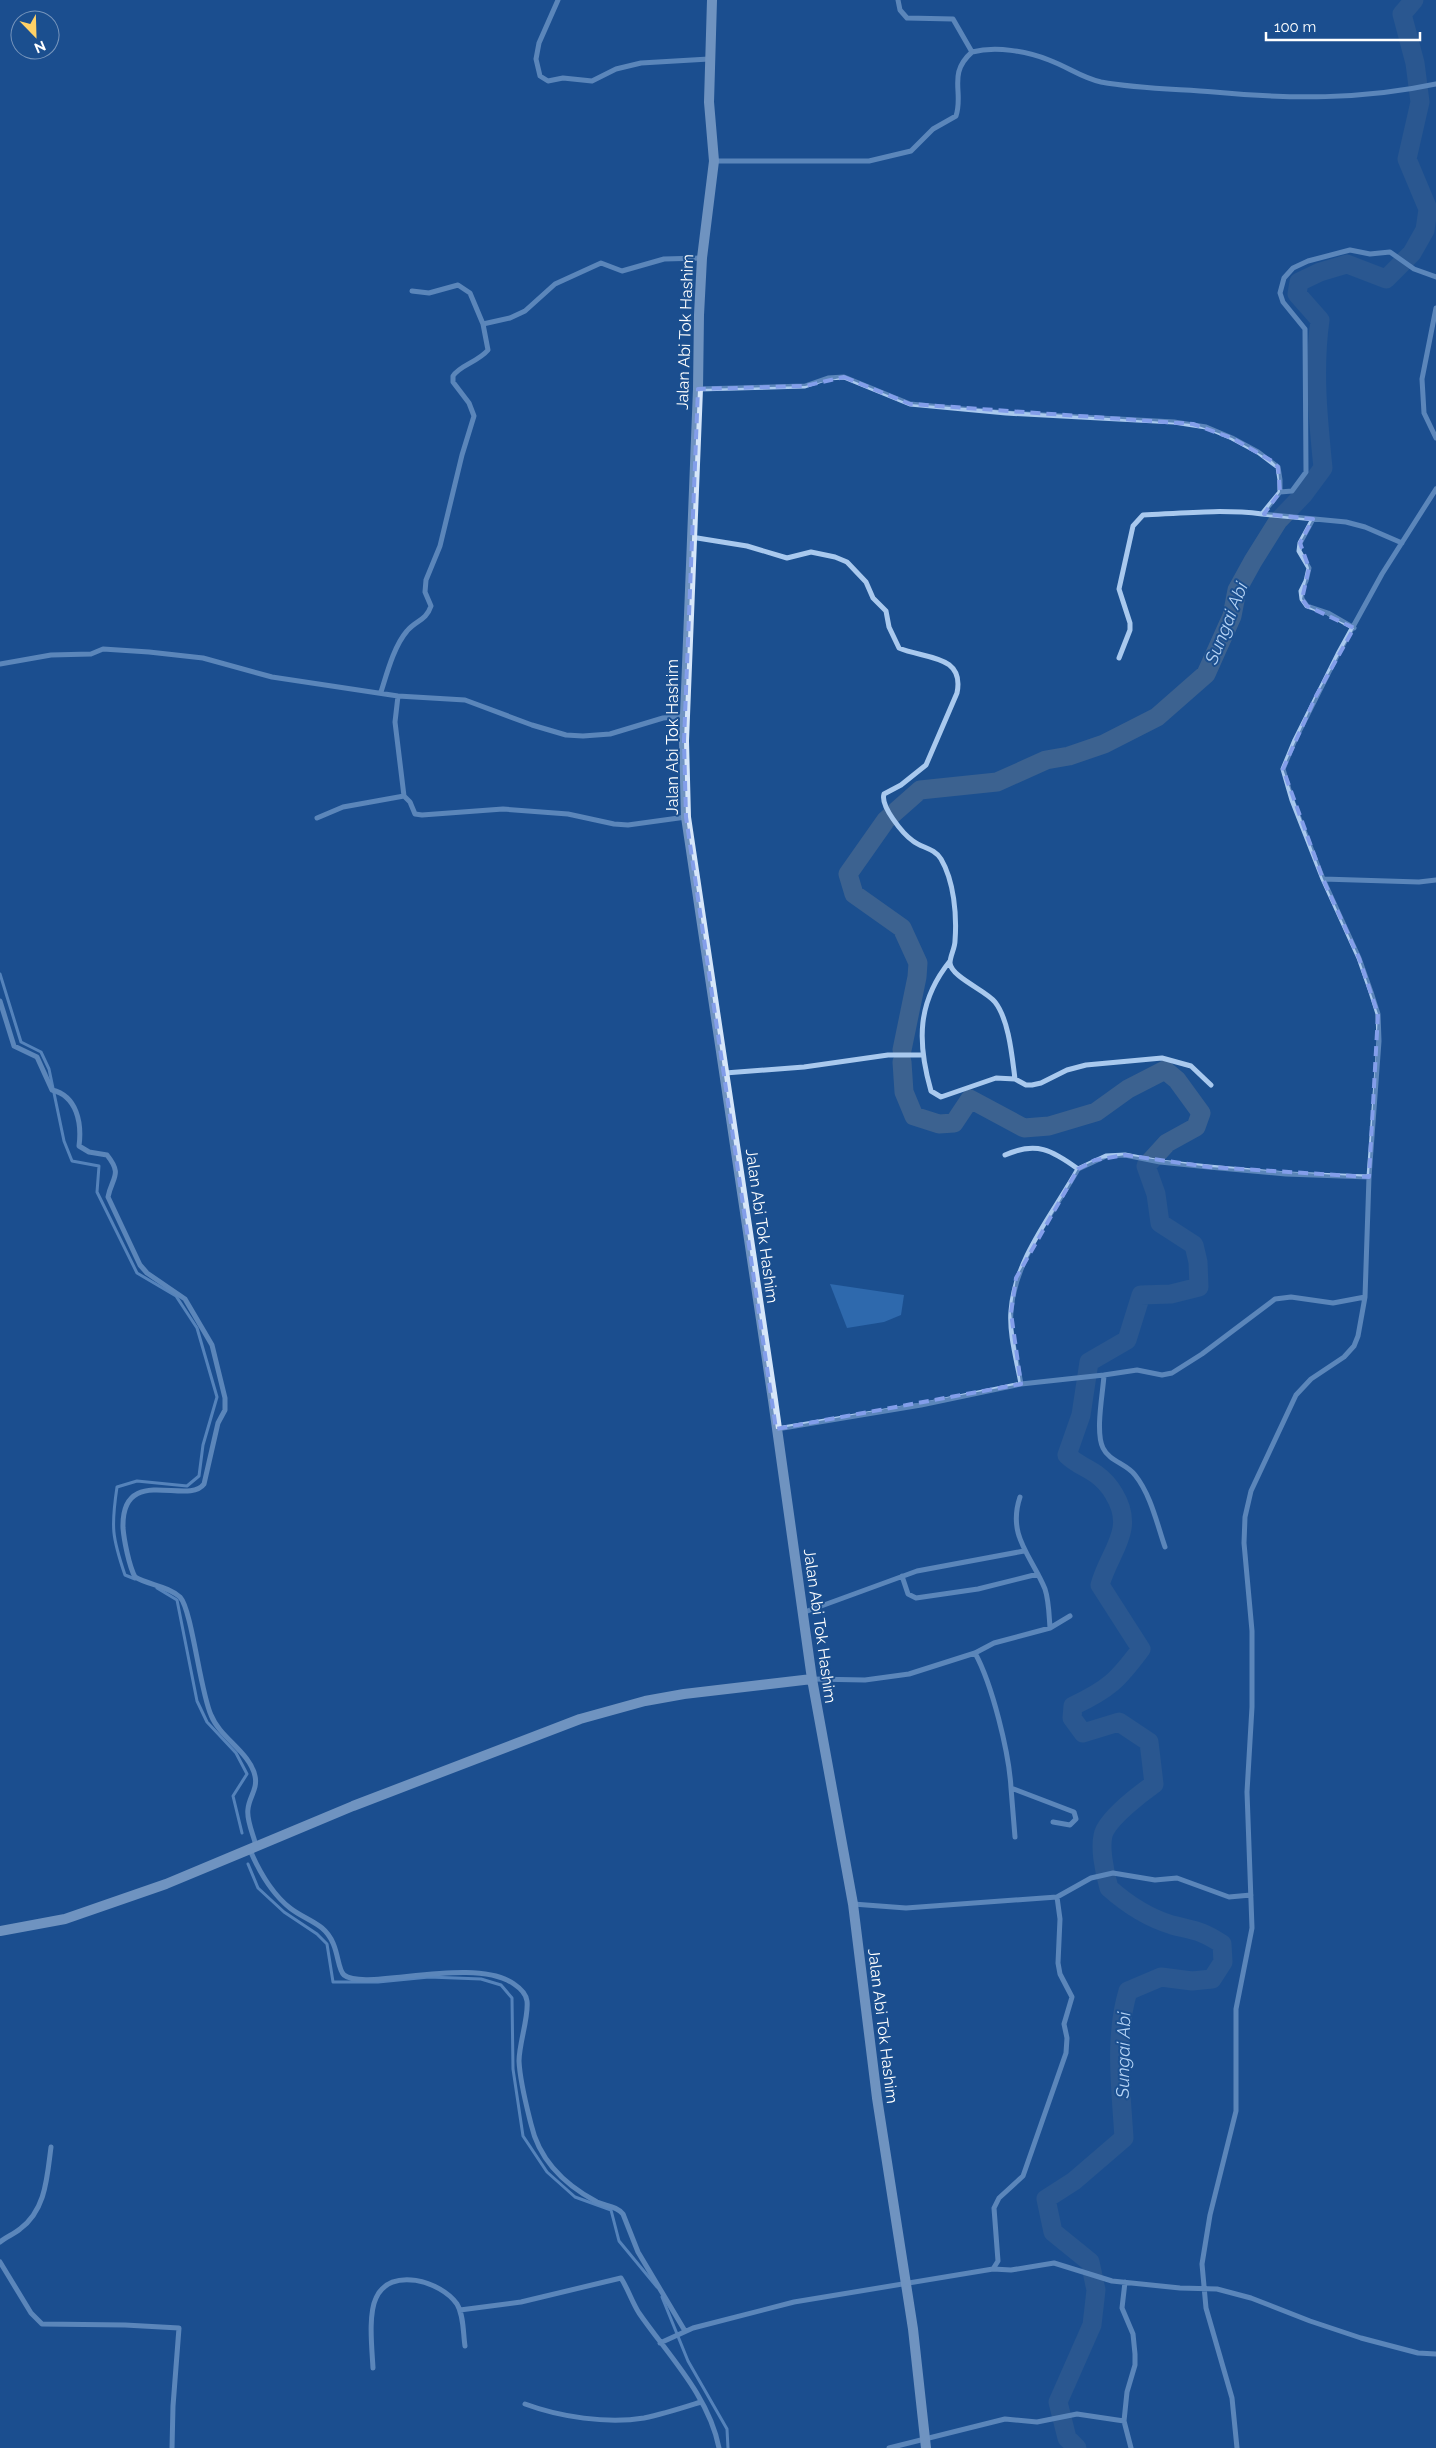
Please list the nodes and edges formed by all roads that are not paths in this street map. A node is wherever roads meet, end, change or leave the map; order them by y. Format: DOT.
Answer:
graph roads {
  1 [pos="558,0"];
  2 [pos="712,0"];
  3 [pos="898,0"];
  4 [pos="972,52"];
  5 [pos="709,58"];
  6 [pos="1436,84"];
  7 [pos="714,161"];
  8 [pos="702,258"];
  9 [pos="1436,276"];
  10 [pos="412,291"];
  11 [pos="1436,308"];
  12 [pos="483,324"];
  13 [pos="698,389"];
  14 [pos="1436,438"];
  15 [pos="1436,489"];
  16 [pos="1280,492"];
  17 [pos="1262,514"];
  18 [pos="1313,519"];
  19 [pos="691,537"];
  20 [pos="1402,543"];
  21 [pos="1354,628"];
  22 [pos="1119,658"];
  23 [pos="0,664"];
  24 [pos="381,692"];
  25 [pos="398,696"];
  26 [pos="685,716"];
  27 [pos="404,796"];
  28 [pos="686,817"];
  29 [pos="317,818"];
  30 [pos="1323,879"];
  31 [pos="1436,880"];
  32 [pos="951,960"];
  33 [pos="0,1000"];
  34 [pos="921,1055"];
  35 [pos="725,1073"];
  36 [pos="1015,1078"];
  37 [pos="1211,1085"];
  38 [pos="1005,1155"];
  39 [pos="1078,1169"];
  40 [pos="1369,1177"];
  41 [pos="1366,1296"];
  42 [pos="1104,1375"];
  43 [pos="1021,1384"];
  44 [pos="776,1429"];
  45 [pos="1020,1497"];
  46 [pos="1165,1547"];
  47 [pos="1024,1551"];
  48 [pos="1038,1574"];
  49 [pos="902,1576"];
  50 [pos="802,1612"];
  51 [pos="1070,1616"];
  52 [pos="1050,1628"];
  53 [pos="975,1653"];
  54 [pos="812,1679"];
  55 [pos="1011,1788"];
  56 [pos="1053,1822"];
  57 [pos="1015,1837"];
  58 [pos="253,1848"];
  59 [pos="1251,1895"];
  60 [pos="1056,1897"];
  61 [pos="853,1904"];
  62 [pos="0,1931"];
  63 [pos="51,2147"];
  64 [pos="0,2242"];
  65 [pos="0,2262"];
  66 [pos="993,2269"];
  67 [pos="1125,2282"];
  68 [pos="905,2285"];
  69 [pos="1203,2288"];
  70 [pos="460,2310"];
  71 [pos="683,2332"];
  72 [pos="662,2341"];
  73 [pos="465,2346"];
  74 [pos="1436,2354"];
  75 [pos="373,2368"];
  76 [pos="701,2402"];
  77 [pos="525,2404"];
  78 [pos="1124,2421"];
  79 [pos="926,2444"];
  80 [pos="172,2448"];
  81 [pos="719,2448"];
  82 [pos="889,2448"];
  83 [pos="1131,2448"];
  84 [pos="1237,2448"];
  1 -- 5 [label="street"];
  2 -- 5 [label="main road, Jalan Abi Tok Hashim"];
  3 -- 4 [label="street"];
  4 -- 6 [label="street"];
  4 -- 7 [label="street"];
  5 -- 7 [label="main road, Jalan Abi Tok Hashim"];
  7 -- 8 [label="main road, Jalan Abi Tok Hashim"];
  8 -- 12 [label="street"];
  8 -- 13 [label="main road, Jalan Abi Tok Hashim"];
  9 -- 16 [label="street"];
  10 -- 12 [label="street"];
  11 -- 14 [label="street"];
  12 -- 24 [label="street"];
  13 -- 16 [label="street"];
  13 -- 19 [label="main road, Jalan Abi Tok Hashim"];
  15 -- 20 [label="street"];
  16 -- 17 [label="street"];
  17 -- 18 [label="street"];
  17 -- 22 [label="street"];
  18 -- 20 [label="street"];
  18 -- 21 [label="street"];
  19 -- 26 [label="main road, Jalan Abi Tok Hashim"];
  19 -- 32 [label="street"];
  20 -- 21 [label="street"];
  21 -- 30 [label="street"];
  23 -- 24 [label="street"];
  24 -- 25 [label="street"];
  25 -- 26 [label="street"];
  25 -- 27 [label="street"];
  26 -- 28 [label="main road, Jalan Abi Tok Hashim"];
  27 -- 28 [label="street"];
  27 -- 29 [label="street"];
  28 -- 35 [label="main road, Jalan Abi Tok Hashim"];
  30 -- 31 [label="street"];
  30 -- 40 [label="street"];
  32 -- 34 [label="street"];
  32 -- 36 [label="street"];
  33 -- 58 [label="street"];
  34 -- 35 [label="street"];
  34 -- 36 [label="street"];
  35 -- 44 [label="main road, Jalan Abi Tok Hashim"];
  36 -- 37 [label="street"];
  38 -- 39 [label="street"];
  39 -- 40 [label="street"];
  39 -- 43 [label="street"];
  40 -- 41 [label="street"];
  41 -- 42 [label="street"];
  41 -- 59 [label="street"];
  42 -- 43 [label="street"];
  42 -- 46 [label="street"];
  43 -- 44 [label="street"];
  44 -- 50 [label="main road, Jalan Abi Tok Hashim"];
  45 -- 47 [label="street"];
  47 -- 48 [label="street"];
  47 -- 49 [label="street"];
  48 -- 49 [label="street"];
  48 -- 52 [label="street"];
  49 -- 50 [label="street"];
  50 -- 54 [label="main road, Jalan Abi Tok Hashim"];
  51 -- 52 [label="street"];
  52 -- 53 [label="street"];
  53 -- 54 [label="street"];
  53 -- 55 [label="street"];
  54 -- 58 [label="main road"];
  54 -- 61 [label="main road, Jalan Abi Tok Hashim"];
  55 -- 56 [label="street"];
  55 -- 57 [label="street"];
  58 -- 62 [label="main road"];
  58 -- 71 [label="street"];
  59 -- 60 [label="street"];
  59 -- 69 [label="street"];
  60 -- 61 [label="street"];
  60 -- 66 [label="street"];
  61 -- 68 [label="main road, Jalan Abi Tok Hashim"];
  63 -- 64 [label="street"];
  65 -- 80 [label="street"];
  66 -- 67 [label="street"];
  66 -- 68 [label="street"];
  67 -- 69 [label="street"];
  67 -- 78 [label="street"];
  68 -- 71 [label="street"];
  68 -- 79 [label="main road, Jalan Abi Tok Hashim"];
  69 -- 74 [label="street"];
  69 -- 84 [label="street"];
  70 -- 72 [label="street"];
  70 -- 73 [label="street"];
  70 -- 75 [label="street"];
  71 -- 72 [label="street"];
  72 -- 76 [label="street"];
  76 -- 77 [label="street"];
  76 -- 81 [label="street"];
  78 -- 79 [label="street"];
  78 -- 83 [label="street"];
  79 -- 82 [label="street"];
}
